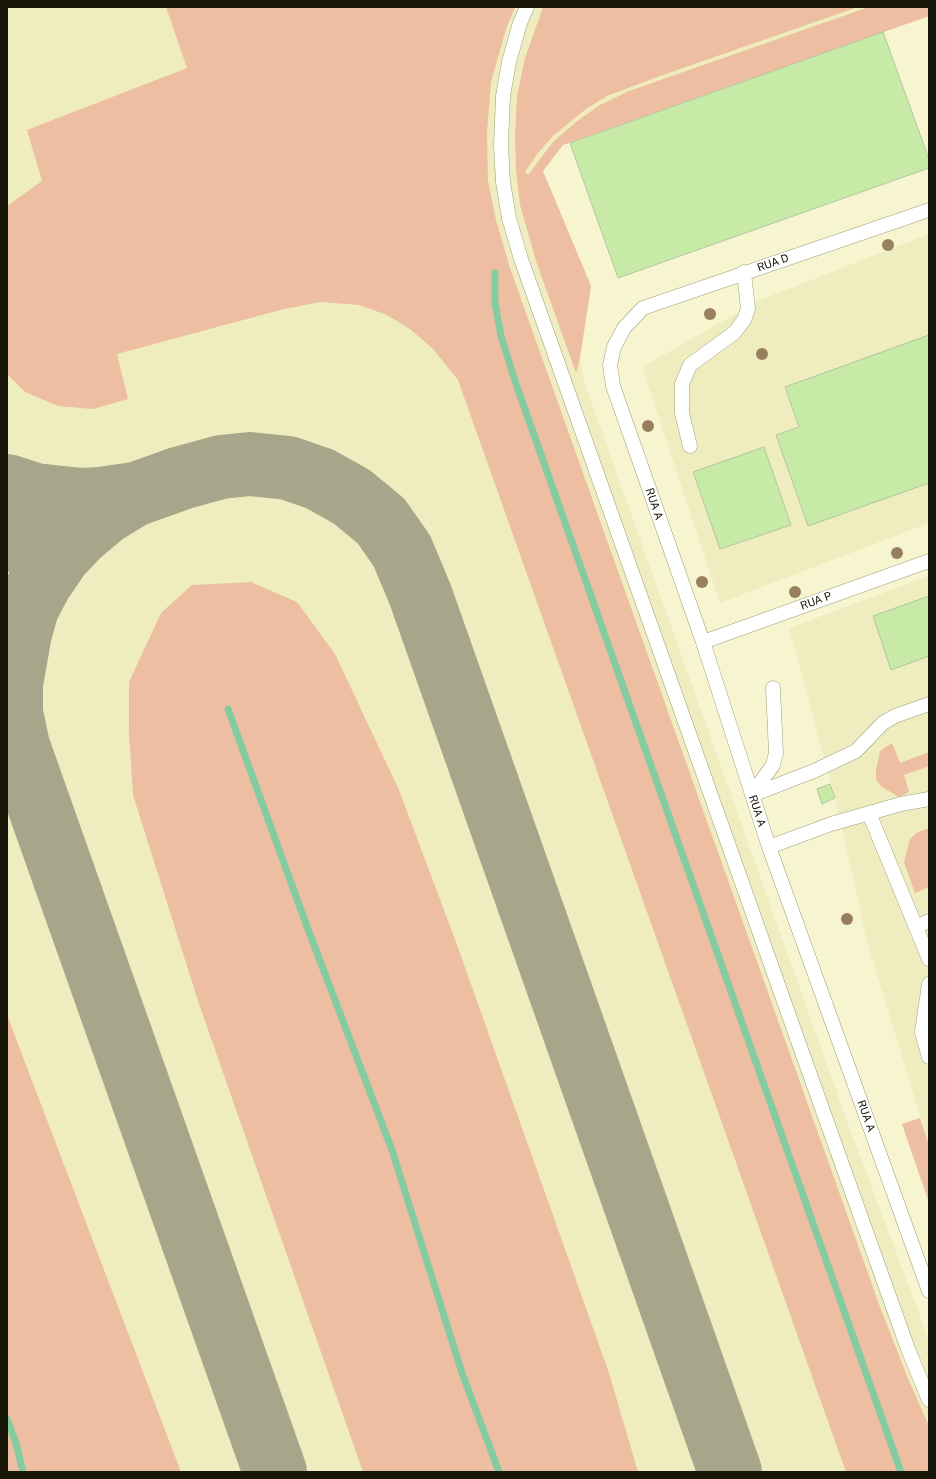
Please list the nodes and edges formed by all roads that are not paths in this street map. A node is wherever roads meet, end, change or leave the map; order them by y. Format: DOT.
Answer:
graph roads {
  1 [pos="527,7"];
  2 [pos="929,210"];
  3 [pos="744,272"];
  4 [pos="624,328"];
  5 [pos="690,446"];
  6 [pos="929,560"];
  7 [pos="703,642"];
  8 [pos="773,688"];
  9 [pos="929,704"];
  10 [pos="752,794"];
  11 [pos="929,799"];
  12 [pos="869,813"];
  13 [pos="769,847"];
  14 [pos="929,921"];
  15 [pos="916,927"];
  16 [pos="929,959"];
  17 [pos="929,984"];
  18 [pos="929,1057"];
  19 [pos="929,1291"];
  20 [pos="929,1400"];
  1 -- 20 [label="lane"];
  2 -- 3 [label="lane, RUA D"];
  3 -- 4 [label="lane, RUA D"];
  3 -- 5 [label="lane"];
  4 -- 7 [label="lane, RUA A"];
  6 -- 7 [label="lane, RUA P"];
  7 -- 10 [label="lane, RUA A"];
  8 -- 10 [label="lane"];
  9 -- 10 [label="lane"];
  10 -- 13 [label="lane, RUA A"];
  11 -- 12 [label="lane"];
  12 -- 13 [label="lane"];
  12 -- 15 [label="lane"];
  13 -- 19 [label="lane, RUA A"];
  14 -- 15 [label="lane"];
  15 -- 16 [label="lane"];
  17 -- 18 [label="lane"];
}
